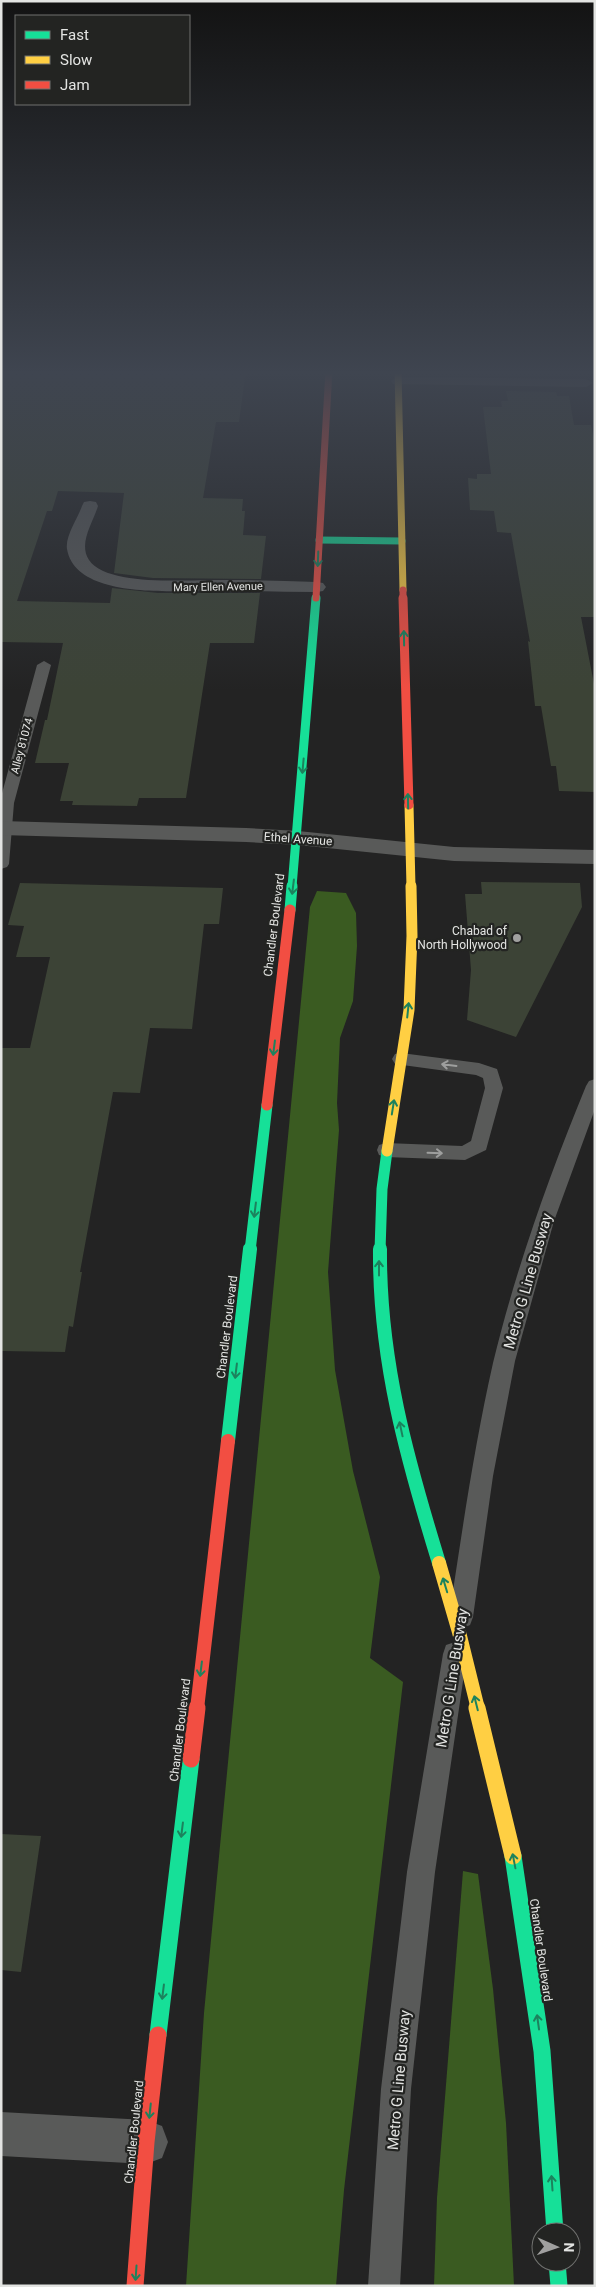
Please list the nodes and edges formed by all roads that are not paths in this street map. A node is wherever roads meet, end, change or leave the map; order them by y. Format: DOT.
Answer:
graph roads {
  1 [pos="323,477"];
  2 [pos="400,477"];
  3 [pos="90,506"];
  4 [pos="319,540"];
  5 [pos="402,541"];
  6 [pos="317,587"];
  7 [pos="44,665"];
  8 [pos="3,828"];
  9 [pos="298,838"];
  10 [pos="410,850"];
  11 [pos="595,857"];
  12 [pos="1,864"];
  13 [pos="401,1059"];
  14 [pos="595,1086"];
  15 [pos="386,1150"];
  16 [pos="459,1632"];
  17 [pos="1,2134"];
  18 [pos="146,2142"];
  19 [pos="554,2222"];
  20 [pos="558,2272"];
  21 [pos="135,2286"];
  22 [pos="384,2286"];
  23 [pos="559,2286"];
  1 -- 4 [label="street, Chandler Boulevard"];
  2 -- 5 [label="street, Chandler Boulevard"];
  3 -- 6 [label="street, Mary Ellen Avenue"];
  4 -- 5 [label="street"];
  4 -- 6 [label="street, Chandler Boulevard, one-way"];
  10 -- 5 [label="street, Chandler Boulevard, one-way"];
  6 -- 9 [label="street, Chandler Boulevard, one-way"];
  7 -- 8 [label="lane, Alley 81074"];
  8 -- 9 [label="street, Ethel Avenue"];
  8 -- 12 [label="lane, Alley 81074"];
  9 -- 10 [label="street, Ethel Avenue"];
  9 -- 18 [label="street, Chandler Boulevard, one-way"];
  10 -- 11 [label="street, Ethel Avenue"];
  13 -- 10 [label="street, Chandler Boulevard, one-way"];
  15 -- 13 [label="street, Chandler Boulevard, one-way"];
  15 -- 13 [label="lane, one-way"];
  14 -- 16 [label="lane, Metro G Line Busway"];
  16 -- 15 [label="street, Chandler Boulevard, one-way"];
  19 -- 16 [label="street, Chandler Boulevard, one-way"];
  16 -- 22 [label="lane, Metro G Line Busway"];
  17 -- 18 [label="street"];
  18 -- 21 [label="street, Chandler Boulevard, one-way"];
  20 -- 23 [label="street"];
}
